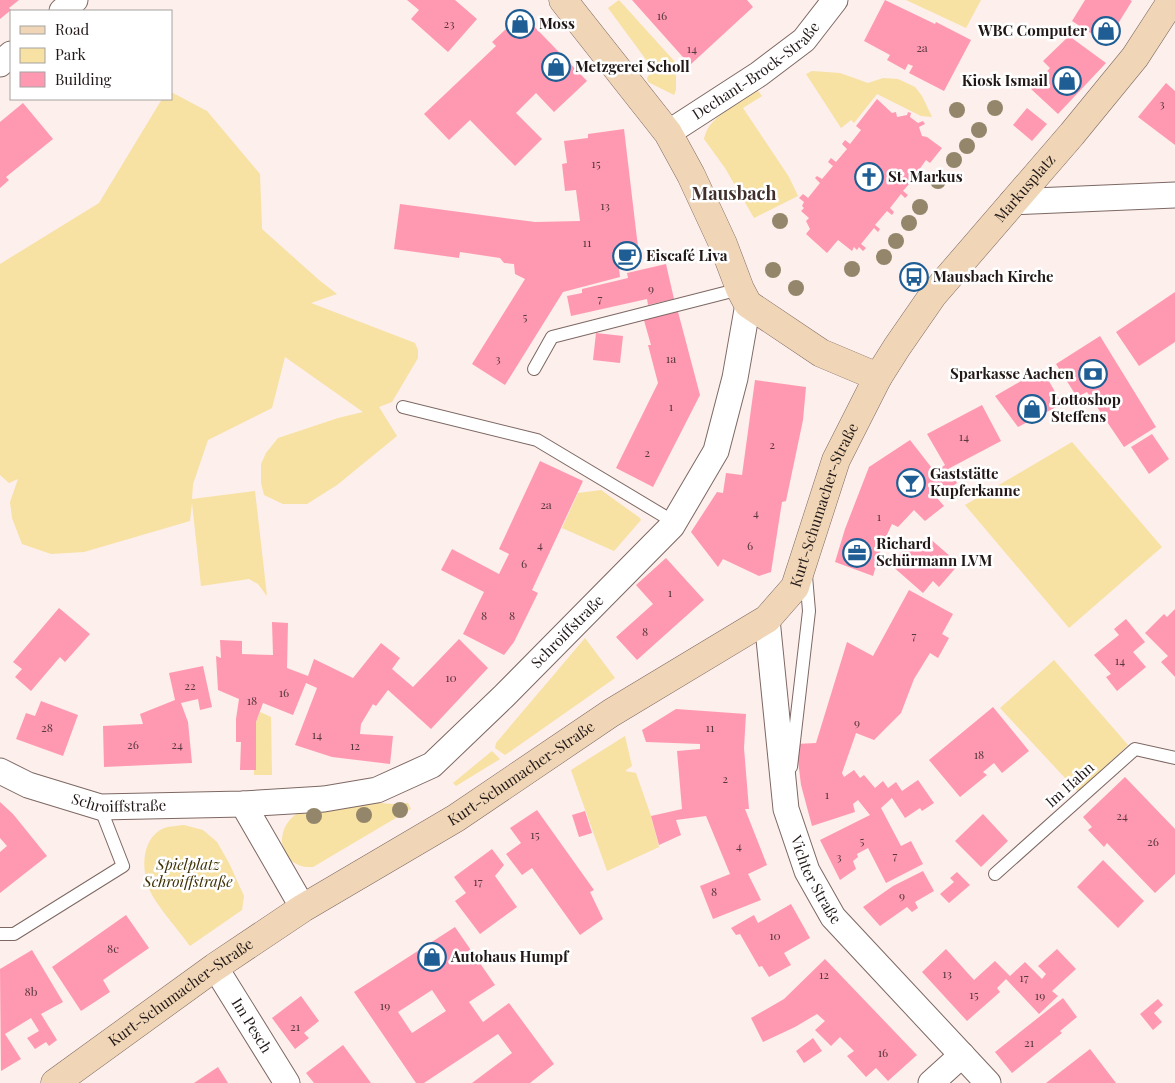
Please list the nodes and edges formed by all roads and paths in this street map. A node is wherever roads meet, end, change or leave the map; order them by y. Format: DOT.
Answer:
graph roads {
  1 [pos="75,0"];
  2 [pos="563,0"];
  3 [pos="835,0"];
  4 [pos="1172,0"];
  5 [pos="63,10"];
  6 [pos="10,55"];
  7 [pos="0,64"];
  8 [pos="668,133"];
  9 [pos="1175,195"];
  10 [pos="1012,202"];
  11 [pos="744,297"];
  12 [pos="534,369"];
  13 [pos="878,378"];
  14 [pos="403,407"];
  15 [pos="674,522"];
  16 [pos="804,559"];
  17 [pos="768,619"];
  18 [pos="1175,758"];
  19 [pos="0,771"];
  20 [pos="243,804"];
  21 [pos="100,807"];
  22 [pos="786,809"];
  23 [pos="996,874"];
  24 [pos="303,908"];
  25 [pos="0,934"];
  26 [pos="215,967"];
  27 [pos="962,1055"];
  28 [pos="56,1083"];
  29 [pos="287,1083"];
  30 [pos="931,1083"];
  31 [pos="988,1083"];
  1 -- 5 [label="street"];
  2 -- 8 [label="main road"];
  3 -- 8 [label="street, Dechant-Brock-Straße"];
  4 -- 10 [label="main road, Markusplatz"];
  6 -- 7 [label="street"];
  8 -- 11 [label="main road"];
  9 -- 10 [label="street"];
  10 -- 13 [label="main road, Markusplatz"];
  11 -- 12 [label="lane"];
  11 -- 13 [label="main road"];
  11 -- 15 [label="street, Schroiffstraße"];
  13 -- 16 [label="main road, Kurt-Schumacher-Straße"];
  14 -- 15 [label="lane"];
  15 -- 20 [label="street, Schroiffstraße"];
  16 -- 17 [label="main road, Kurt-Schumacher-Straße"];
  16 -- 22 [label="lane"];
  17 -- 22 [label="street, Vichter Straße"];
  17 -- 24 [label="main road, Kurt-Schumacher-Straße"];
  18 -- 23 [label="lane, Im Hahn"];
  19 -- 21 [label="street, Schroiffstraße"];
  20 -- 21 [label="street, Schroiffstraße"];
  20 -- 24 [label="street"];
  21 -- 25 [label="lane"];
  22 -- 27 [label="street, Vichter Straße"];
  24 -- 26 [label="main road, Kurt-Schumacher-Straße"];
  26 -- 28 [label="main road, Kurt-Schumacher-Straße"];
  26 -- 29 [label="street, Im Pesch"];
  27 -- 30 [label="street"];
  27 -- 31 [label="street, Vichter Straße"];
}
